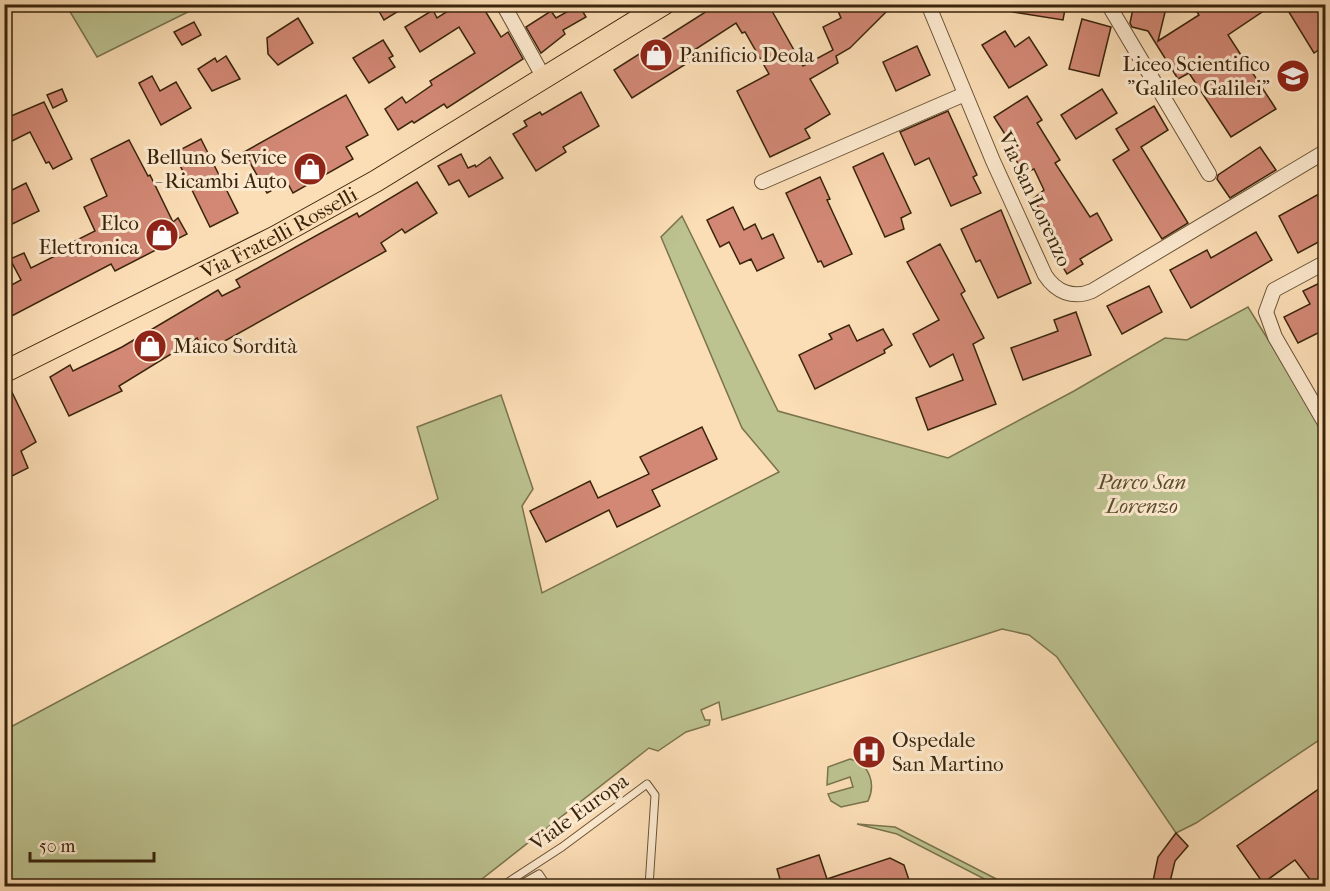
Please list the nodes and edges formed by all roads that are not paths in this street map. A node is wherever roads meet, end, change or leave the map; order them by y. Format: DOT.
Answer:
graph roads {
  1 [pos="503,4"];
  2 [pos="664,4"];
  3 [pos="927,4"];
  4 [pos="1108,4"];
  5 [pos="544,78"];
  6 [pos="965,94"];
  7 [pos="1326,151"];
  8 [pos="1209,174"];
  9 [pos="762,182"];
  10 [pos="1326,262"];
  11 [pos="4,372"];
  12 [pos="1326,425"];
  13 [pos="502,886"];
  14 [pos="518,886"];
  15 [pos="547,886"];
  16 [pos="650,886"];
  1 -- 5 [label="street"];
  2 -- 5 [label="main road, Via Fratelli Rosselli"];
  3 -- 6 [label="street, Via San Lorenzo"];
  4 -- 8 [label="street"];
  5 -- 11 [label="main road, Via Fratelli Rosselli"];
  6 -- 7 [label="street, Via San Lorenzo"];
  6 -- 9 [label="street"];
  10 -- 12 [label="street"];
  13 -- 16 [label="lane, Viale Europa"];
  14 -- 15 [label="lane, Viale Europa"];
}
